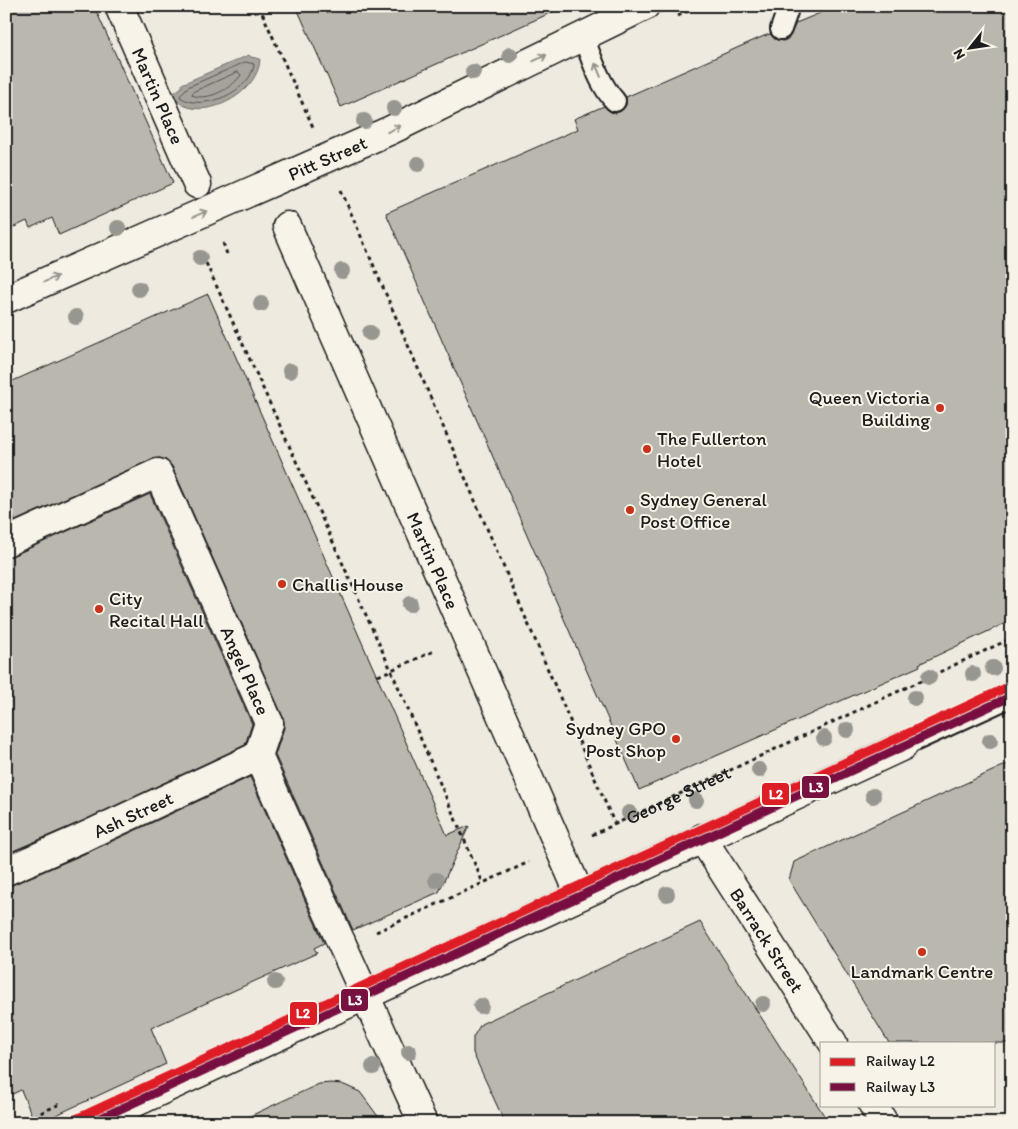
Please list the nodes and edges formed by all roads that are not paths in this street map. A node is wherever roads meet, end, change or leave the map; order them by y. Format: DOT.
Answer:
graph roads {
  1 [pos="119,6"];
  2 [pos="645,6"];
  3 [pos="785,6"];
  4 [pos="781,29"];
  5 [pos="583,36"];
  6 [pos="615,102"];
  7 [pos="197,184"];
  8 [pos="287,226"];
  9 [pos="6,299"];
  10 [pos="6,542"];
  11 [pos="1012,696"];
  12 [pos="903,746"];
  13 [pos="258,756"];
  14 [pos="702,838"];
  15 [pos="6,871"];
  16 [pos="580,895"];
  17 [pos="365,996"];
  18 [pos="832,1042"];
  19 [pos="874,1106"];
  20 [pos="91,1123"];
  21 [pos="423,1123"];
  22 [pos="884,1123"];
  1 -- 7 [label="street, Martin Place"];
  2 -- 5 [label="street, Pitt Street"];
  3 -- 4 [label="lane"];
  6 -- 5 [label="lane, one-way"];
  9 -- 5 [label="street, Pitt Street, one-way"];
  8 -- 16 [label="street, Martin Place"];
  10 -- 13 [label="street, Angel Place"];
  11 -- 12 [label="lane"];
  12 -- 14 [label="street"];
  13 -- 15 [label="street, Ash Street"];
  13 -- 17 [label="street"];
  14 -- 16 [label="street"];
  14 -- 18 [label="street, Barrack Street"];
  16 -- 17 [label="street"];
  17 -- 20 [label="street"];
  17 -- 21 [label="street"];
  19 -- 22 [label="street"];
}
